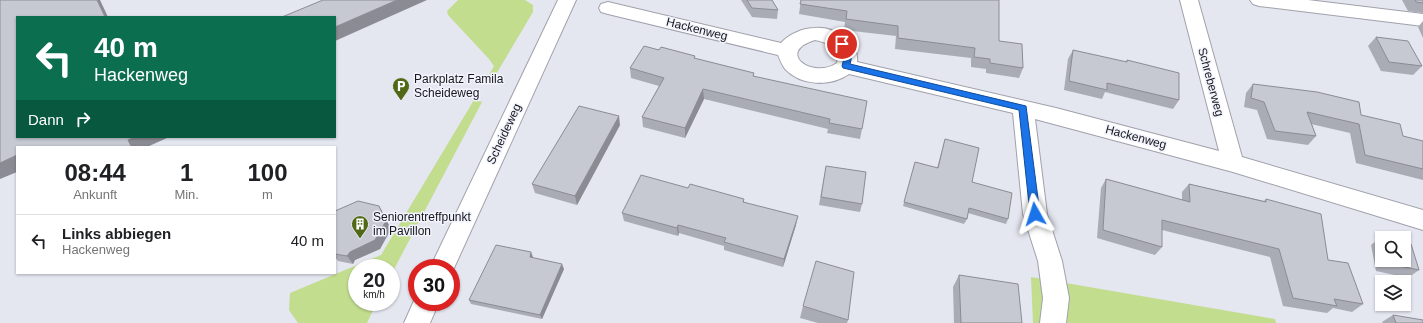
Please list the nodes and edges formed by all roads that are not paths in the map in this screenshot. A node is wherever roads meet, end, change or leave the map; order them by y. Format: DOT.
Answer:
graph roads {
  1 [pos="568,0"];
  2 [pos="1189,0"];
  3 [pos="1258,0"];
  4 [pos="1306,3"];
  5 [pos="608,8"];
  6 [pos="1385,8"];
  7 [pos="1423,20"];
  8 [pos="787,51"];
  9 [pos="846,66"];
  10 [pos="1023,108"];
  11 [pos="1233,163"];
  12 [pos="1423,220"];
  13 [pos="446,259"];
  14 [pos="422,311"];
  15 [pos="417,323"];
  16 [pos="1053,323"];
  1 -- 13 [label="street, Scheideweg"];
  2 -- 11 [label="street, Schreberweg"];
  3 -- 4 [label="street"];
  4 -- 6 [label="street"];
  5 -- 8 [label="street, Hackenweg"];
  6 -- 7 [label="street"];
  8 -- 9 [label="street"];
  8 -- 9 [label="street"];
  9 -- 10 [label="street, Hackenweg"];
  10 -- 11 [label="street, Hackenweg"];
  10 -- 16 [label="street"];
  11 -- 12 [label="street, Hackenweg"];
  14 -- 15 [label="street"];
}
